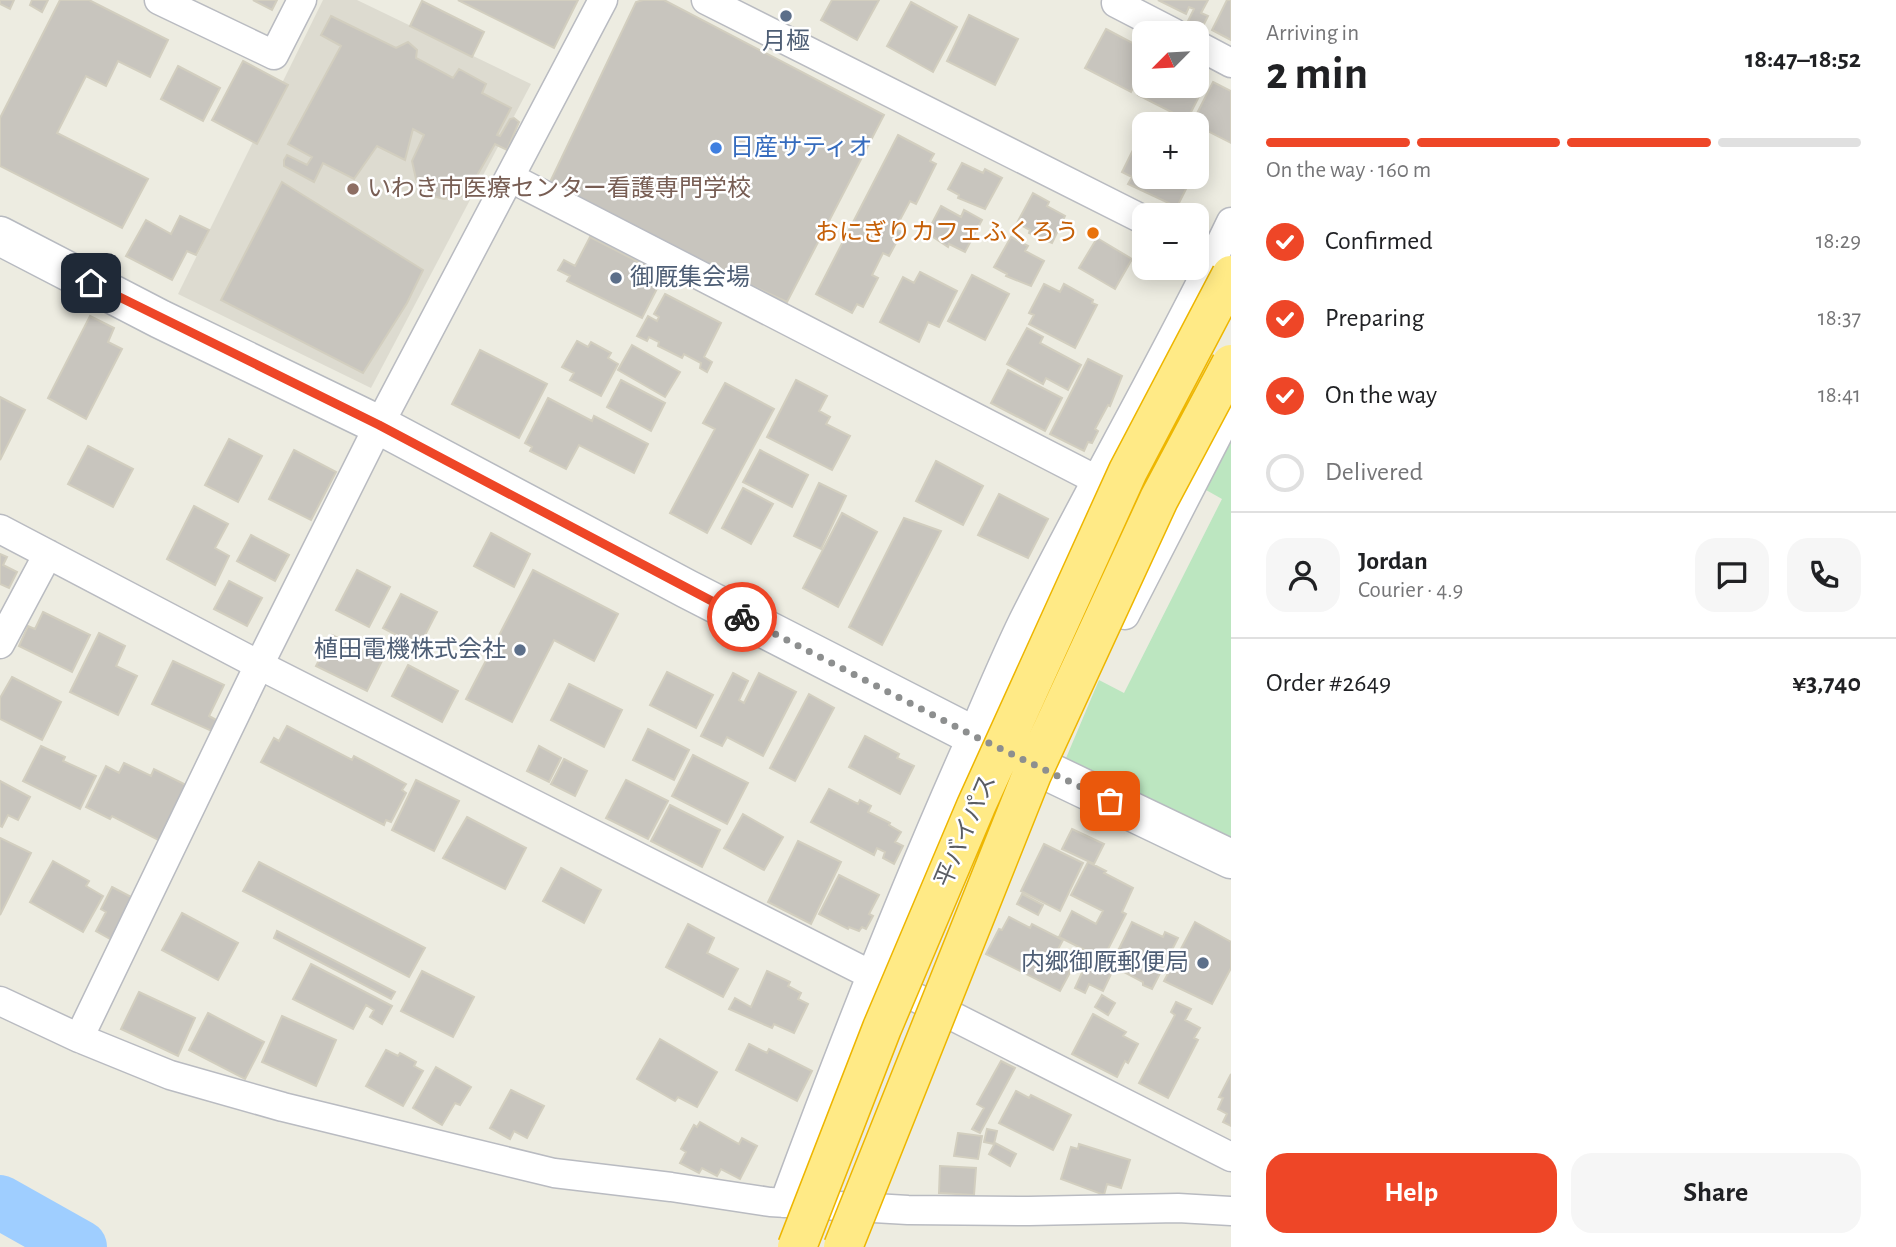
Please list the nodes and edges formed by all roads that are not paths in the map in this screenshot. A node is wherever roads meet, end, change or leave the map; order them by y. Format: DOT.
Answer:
graph roads {
  1 [pos="159,0"];
  2 [pos="302,0"];
  3 [pos="603,0"];
  4 [pos="706,0"];
  5 [pos="1116,3"];
  6 [pos="1151,21"];
  7 [pos="1209,51"];
  8 [pos="1231,63"];
  9 [pos="511,178"];
  10 [pos="1132,214"];
  11 [pos="1231,222"];
  12 [pos="0,236"];
  13 [pos="1218,260"];
  14 [pos="1231,364"];
  15 [pos="1231,409"];
  16 [pos="379,425"];
  17 [pos="1096,482"];
  18 [pos="0,529"];
  19 [pos="48,554"];
  20 [pos="0,644"];
  21 [pos="259,665"];
  22 [pos="972,735"];
  23 [pos="1051,773"];
  24 [pos="1231,859"];
  25 [pos="872,974"];
  26 [pos="0,1001"];
  27 [pos="954,1016"];
  28 [pos="79,1038"];
  29 [pos="1231,1157"];
  30 [pos="784,1203"];
  31 [pos="877,1208"];
  32 [pos="1231,1211"];
  33 [pos="797,1247"];
  34 [pos="843,1247"];
  1 -- 2 [label="street"];
  3 -- 9 [label="street"];
  4 -- 10 [label="street"];
  5 -- 6 [label="street"];
  7 -- 8 [label="street"];
  9 -- 16 [label="street"];
  9 -- 17 [label="street"];
  11 -- 13 [label="street"];
  12 -- 16 [label="street"];
  13 -- 17 [label="street"];
  13 -- 33 [label="highway, 平バイパス, bridge"];
  14 -- 34 [label="highway, 平バイパス, bridge"];
  15 -- 23 [label="street"];
  16 -- 21 [label="street"];
  16 -- 22 [label="street"];
  17 -- 22 [label="street"];
  18 -- 19 [label="street"];
  19 -- 20 [label="street"];
  19 -- 21 [label="street"];
  21 -- 25 [label="street"];
  21 -- 28 [label="street"];
  22 -- 23 [label="street"];
  22 -- 25 [label="street"];
  23 -- 24 [label="street"];
  23 -- 27 [label="street"];
  25 -- 27 [label="street"];
  25 -- 30 [label="street"];
  26 -- 28 [label="street"];
  27 -- 29 [label="street"];
  27 -- 31 [label="street"];
  28 -- 30 [label="street"];
  30 -- 31 [label="street"];
  31 -- 32 [label="street"];
}
